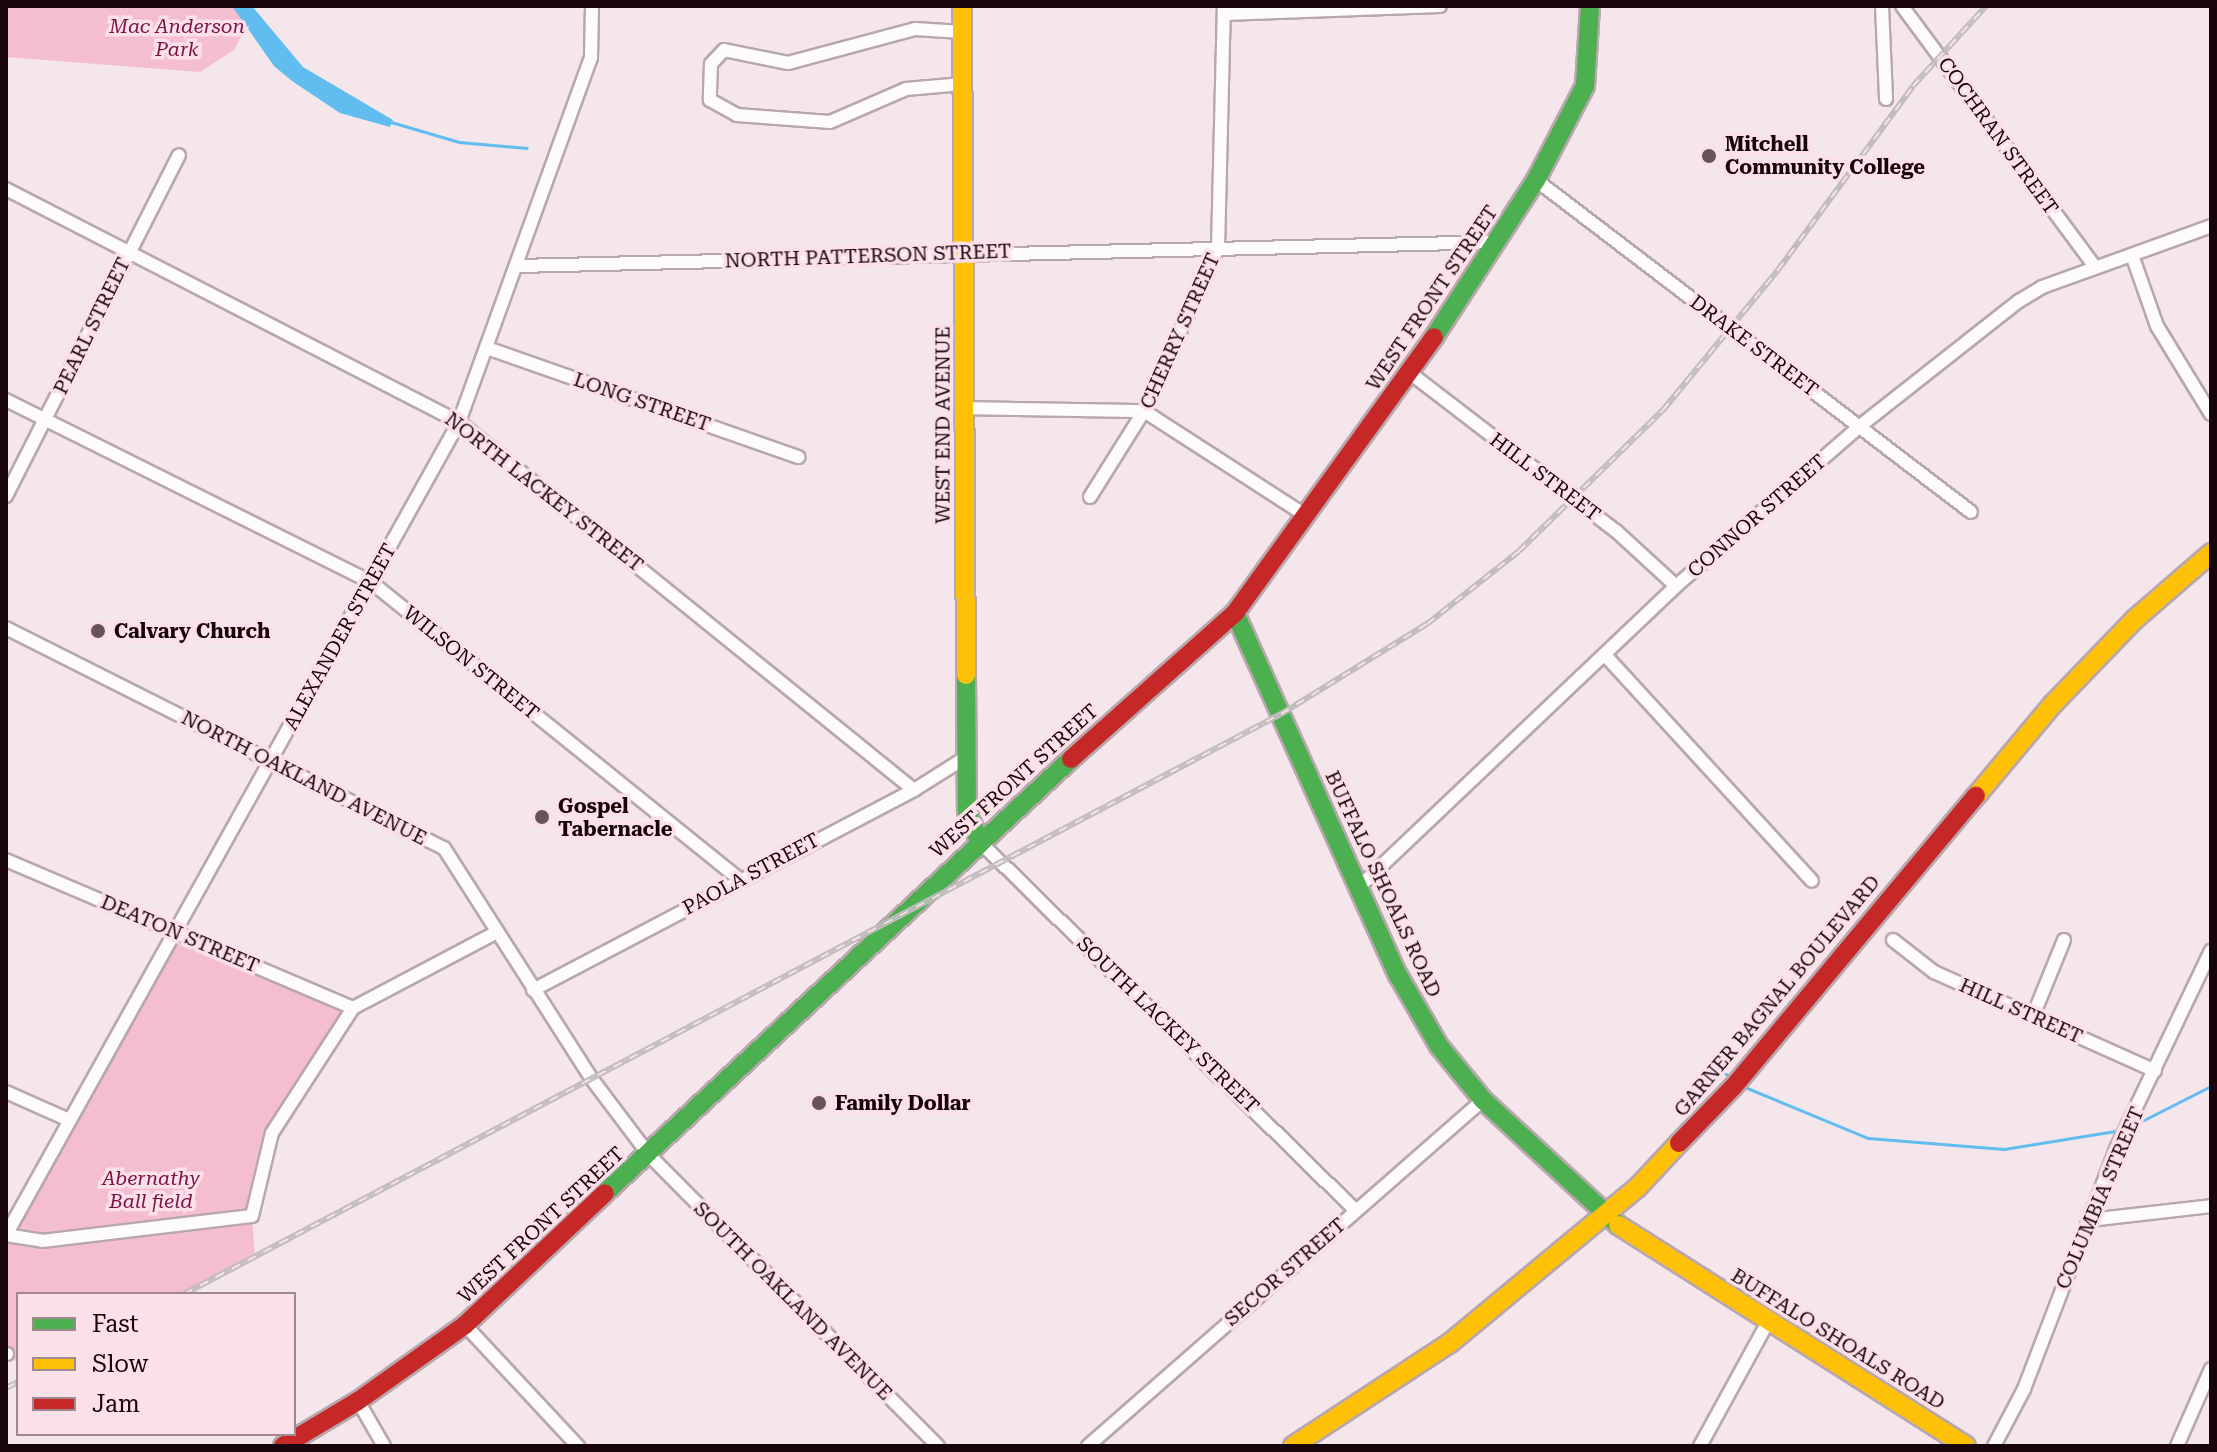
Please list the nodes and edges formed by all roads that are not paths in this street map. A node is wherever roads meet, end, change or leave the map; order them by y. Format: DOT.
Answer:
graph roads {
  1 [pos="592,6"];
  2 [pos="962,6"];
  3 [pos="1440,6"];
  4 [pos="1590,6"];
  5 [pos="1882,6"];
  6 [pos="1902,6"];
  7 [pos="1224,10"];
  8 [pos="962,32"];
  9 [pos="963,84"];
  10 [pos="1886,99"];
  11 [pos="179,155"];
  12 [pos="1536,180"];
  13 [pos="6,189"];
  14 [pos="2211,226"];
  15 [pos="1499,242"];
  16 [pos="1218,248"];
  17 [pos="129,252"];
  18 [pos="964,252"];
  19 [pos="2132,255"];
  20 [pos="518,266"];
  21 [pos="2095,267"];
  22 [pos="487,348"];
  23 [pos="1410,373"];
  24 [pos="6,400"];
  25 [pos="965,408"];
  26 [pos="1144,411"];
  27 [pos="2211,414"];
  28 [pos="46,420"];
  29 [pos="459,422"];
  30 [pos="1860,426"];
  31 [pos="798,457"];
  32 [pos="6,496"];
  33 [pos="1090,497"];
  34 [pos="1971,512"];
  35 [pos="1306,516"];
  36 [pos="2211,553"];
  37 [pos="371,582"];
  38 [pos="1676,586"];
  39 [pos="1235,613"];
  40 [pos="6,628"];
  41 [pos="1605,655"];
  42 [pos="968,756"];
  43 [pos="271,759"];
  44 [pos="914,790"];
  45 [pos="979,841"];
  46 [pos="6,860"];
  47 [pos="739,879"];
  48 [pos="1812,881"];
  49 [pos="1358,888"];
  50 [pos="175,932"];
  51 [pos="497,932"];
  52 [pos="1893,940"];
  53 [pos="2064,940"];
  54 [pos="2211,951"];
  55 [pos="533,990"];
  56 [pos="353,1008"];
  57 [pos="2033,1016"];
  58 [pos="2155,1071"];
  59 [pos="6,1092"];
  60 [pos="1483,1100"];
  61 [pos="69,1120"];
  62 [pos="649,1155"];
  63 [pos="2211,1206"];
  64 [pos="1355,1210"];
  65 [pos="1604,1216"];
  66 [pos="2089,1220"];
  67 [pos="6,1235"];
  68 [pos="1768,1322"];
  69 [pos="465,1325"];
  70 [pos="2211,1369"];
  71 [pos="358,1401"];
  72 [pos="283,1446"];
  73 [pos="384,1446"];
  74 [pos="578,1446"];
  75 [pos="938,1446"];
  76 [pos="1088,1446"];
  77 [pos="1293,1446"];
  78 [pos="1700,1446"];
  79 [pos="1966,1446"];
  80 [pos="1994,1446"];
  81 [pos="2177,1446"];
  1 -- 20 [label="street, ALEXANDER STREET"];
  2 -- 8 [label="main road, WEST END AVENUE"];
  3 -- 7 [label="street"];
  4 -- 12 [label="main road, WEST FRONT STREET"];
  5 -- 10 [label="street"];
  6 -- 21 [label="street, COCHRAN STREET"];
  7 -- 16 [label="street, CHERRY STREET"];
  8 -- 9 [label="main road, WEST END AVENUE"];
  8 -- 9 [label="street"];
  9 -- 18 [label="main road, WEST END AVENUE"];
  11 -- 17 [label="street, PEARL STREET"];
  12 -- 15 [label="main road, WEST FRONT STREET"];
  12 -- 30 [label="street, DRAKE STREET"];
  13 -- 17 [label="street, NORTH LACKEY STREET"];
  14 -- 19 [label="street, CONNOR STREET"];
  15 -- 16 [label="street, NORTH PATTERSON STREET"];
  15 -- 23 [label="main road, WEST FRONT STREET"];
  16 -- 18 [label="street, NORTH PATTERSON STREET"];
  16 -- 26 [label="street, CHERRY STREET"];
  17 -- 28 [label="street, PEARL STREET"];
  17 -- 29 [label="street, NORTH LACKEY STREET"];
  18 -- 20 [label="street, NORTH PATTERSON STREET"];
  18 -- 25 [label="main road, WEST END AVENUE"];
  19 -- 21 [label="street, CONNOR STREET"];
  19 -- 27 [label="street"];
  20 -- 22 [label="street, ALEXANDER STREET"];
  21 -- 30 [label="street, CONNOR STREET"];
  22 -- 29 [label="street, ALEXANDER STREET"];
  22 -- 31 [label="street, LONG STREET"];
  23 -- 35 [label="main road, WEST FRONT STREET"];
  23 -- 38 [label="street, HILL STREET"];
  24 -- 28 [label="street, WILSON STREET"];
  25 -- 26 [label="street"];
  25 -- 42 [label="main road, WEST END AVENUE"];
  26 -- 33 [label="street, CHERRY STREET"];
  26 -- 35 [label="street"];
  28 -- 32 [label="street, PEARL STREET"];
  28 -- 37 [label="street, WILSON STREET"];
  29 -- 37 [label="street, ALEXANDER STREET"];
  29 -- 44 [label="street, NORTH LACKEY STREET"];
  30 -- 34 [label="street, DRAKE STREET"];
  30 -- 38 [label="street, CONNOR STREET"];
  35 -- 39 [label="main road, WEST FRONT STREET"];
  36 -- 65 [label="main road, GARNER BAGNAL BOULEVARD"];
  37 -- 43 [label="street, ALEXANDER STREET"];
  37 -- 47 [label="street, WILSON STREET"];
  38 -- 41 [label="street, CONNOR STREET"];
  39 -- 45 [label="main road, WEST FRONT STREET"];
  39 -- 49 [label="main road, BUFFALO SHOALS ROAD"];
  40 -- 43 [label="street, NORTH OAKLAND AVENUE"];
  41 -- 48 [label="street"];
  41 -- 49 [label="street, CONNOR STREET"];
  42 -- 44 [label="street, PAOLA STREET"];
  42 -- 45 [label="main road, WEST END AVENUE"];
  43 -- 50 [label="street, ALEXANDER STREET"];
  43 -- 51 [label="street, NORTH OAKLAND AVENUE"];
  44 -- 47 [label="street, PAOLA STREET"];
  45 -- 62 [label="main road, WEST FRONT STREET"];
  45 -- 64 [label="street, SOUTH LACKEY STREET"];
  46 -- 50 [label="street, DEATON STREET"];
  47 -- 55 [label="street, PAOLA STREET"];
  49 -- 60 [label="main road, BUFFALO SHOALS ROAD"];
  50 -- 56 [label="street, DEATON STREET"];
  50 -- 61 [label="street, ALEXANDER STREET"];
  51 -- 55 [label="street, NORTH OAKLAND AVENUE"];
  51 -- 56 [label="street"];
  52 -- 57 [label="street, HILL STREET"];
  53 -- 57 [label="street"];
  54 -- 58 [label="street, COLUMBIA STREET"];
  55 -- 62 [label="street, NORTH OAKLAND AVENUE"];
  56 -- 67 [label="street"];
  57 -- 58 [label="street, HILL STREET"];
  58 -- 66 [label="street, COLUMBIA STREET"];
  59 -- 61 [label="street"];
  60 -- 64 [label="street, SECOR STREET"];
  60 -- 65 [label="main road, BUFFALO SHOALS ROAD"];
  61 -- 67 [label="street, ALEXANDER STREET"];
  62 -- 69 [label="main road, WEST FRONT STREET"];
  62 -- 75 [label="street, SOUTH OAKLAND AVENUE"];
  63 -- 66 [label="street"];
  64 -- 76 [label="street, SECOR STREET"];
  65 -- 68 [label="main road, BUFFALO SHOALS ROAD"];
  65 -- 77 [label="main road, GARNER BAGNAL BOULEVARD"];
  66 -- 80 [label="street, COLUMBIA STREET"];
  68 -- 78 [label="street"];
  68 -- 79 [label="main road, BUFFALO SHOALS ROAD"];
  69 -- 71 [label="main road, WEST FRONT STREET"];
  69 -- 74 [label="street"];
  70 -- 81 [label="street"];
  71 -- 72 [label="main road, WEST FRONT STREET"];
  71 -- 73 [label="street"];
}
